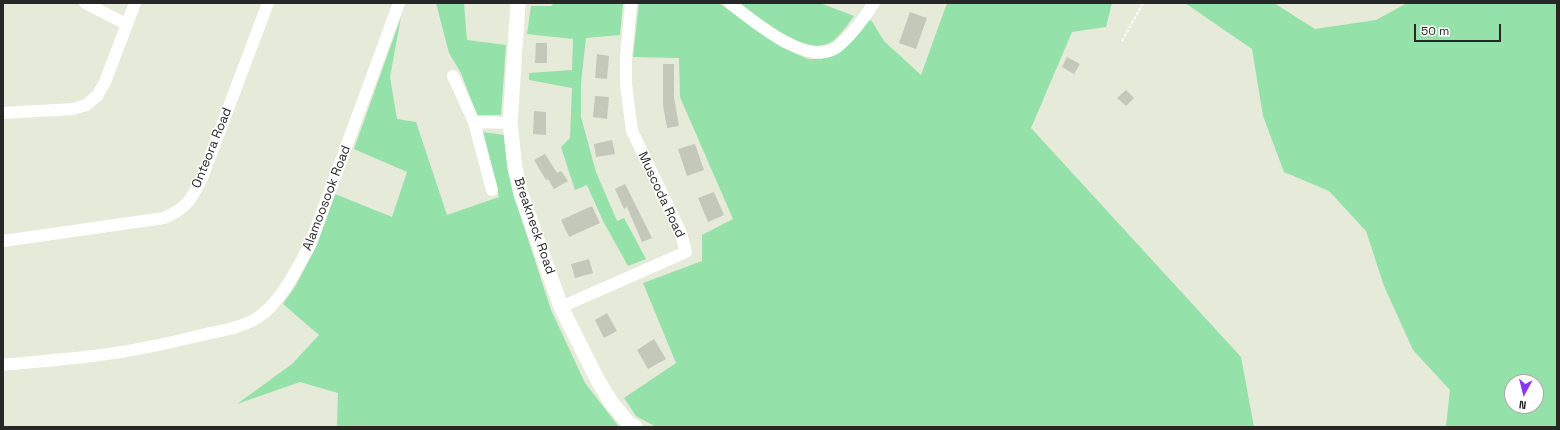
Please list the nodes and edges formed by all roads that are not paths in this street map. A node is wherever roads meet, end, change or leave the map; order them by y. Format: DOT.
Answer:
graph roads {
  1 [pos="85,3"];
  2 [pos="135,3"];
  3 [pos="268,3"];
  4 [pos="399,3"];
  5 [pos="518,3"];
  6 [pos="631,3"];
  7 [pos="730,3"];
  8 [pos="874,3"];
  9 [pos="126,24"];
  10 [pos="453,76"];
  11 [pos="3,113"];
  12 [pos="474,122"];
  13 [pos="510,123"];
  14 [pos="492,190"];
  15 [pos="3,241"];
  16 [pos="561,307"];
  17 [pos="3,365"];
  18 [pos="634,427"];
  1 -- 9 [label="street"];
  2 -- 9 [label="street"];
  3 -- 15 [label="street, Onteora Road"];
  4 -- 17 [label="street, Alamoosook Road"];
  5 -- 13 [label="street, Breakneck Road"];
  6 -- 16 [label="street, Muscoda Road"];
  7 -- 8 [label="street"];
  9 -- 11 [label="street"];
  10 -- 12 [label="street"];
  12 -- 13 [label="street"];
  12 -- 14 [label="street"];
  13 -- 16 [label="street, Breakneck Road"];
  16 -- 18 [label="street, Breakneck Road"];
}
